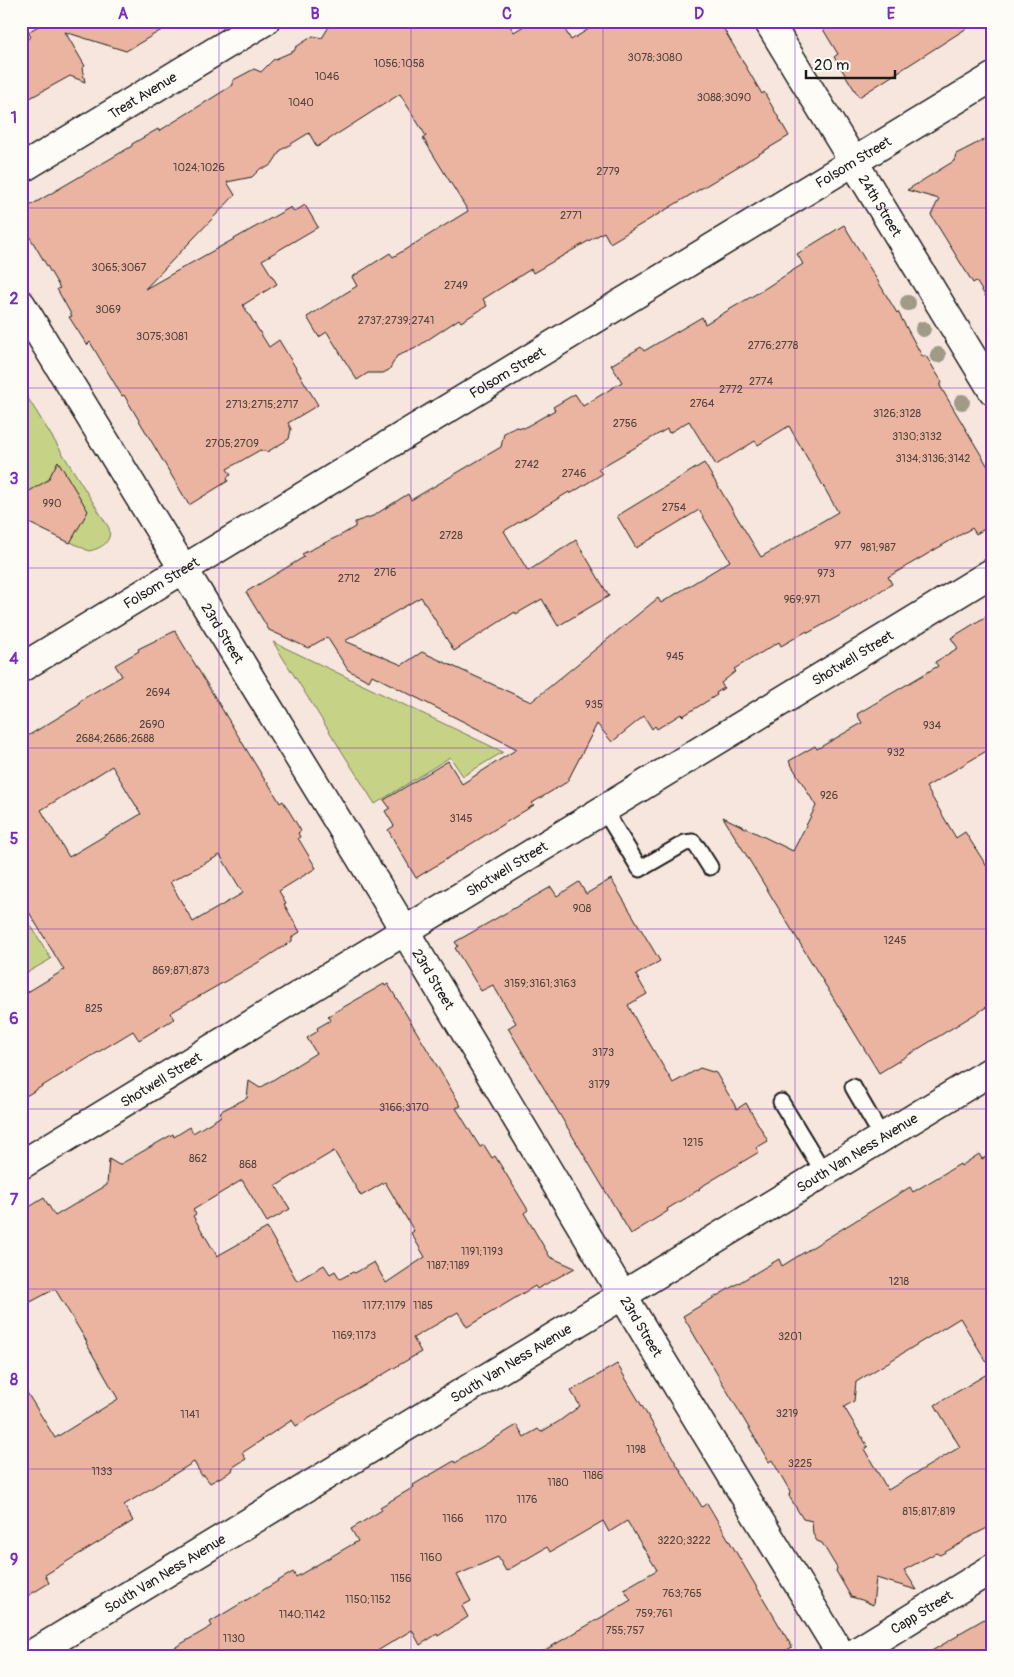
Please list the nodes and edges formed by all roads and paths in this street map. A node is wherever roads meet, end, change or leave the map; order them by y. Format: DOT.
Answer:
graph roads {
  1 [pos="265,21"];
  2 [pos="768,21"];
  3 [pos="993,76"];
  4 [pos="853,161"];
  5 [pos="21,169"];
  6 [pos="21,304"];
  7 [pos="993,391"];
  8 [pos="184,569"];
  9 [pos="993,572"];
  10 [pos="21,668"];
  11 [pos="604,810"];
  12 [pos="710,867"];
  13 [pos="405,932"];
  14 [pos="993,1070"];
  15 [pos="853,1087"];
  16 [pos="781,1102"];
  17 [pos="882,1137"];
  18 [pos="21,1165"];
  19 [pos="824,1173"];
  20 [pos="623,1295"];
  21 [pos="993,1568"];
  22 [pos="30,1656"];
  23 [pos="842,1656"];
  24 [pos="850,1656"];
  1 -- 5 [label="street, Treat Avenue"];
  2 -- 4 [label="street, 24th Street"];
  3 -- 4 [label="street, Folsom Street"];
  4 -- 7 [label="street, 24th Street"];
  4 -- 8 [label="street, Folsom Street"];
  6 -- 8 [label="street, 23rd Street"];
  8 -- 10 [label="street, Folsom Street"];
  8 -- 13 [label="street, 23rd Street"];
  9 -- 11 [label="street, Shotwell Street"];
  11 -- 12 [label="lane"];
  11 -- 13 [label="street, Shotwell Street"];
  13 -- 18 [label="street, Shotwell Street"];
  13 -- 20 [label="street, 23rd Street"];
  14 -- 17 [label="street, South Van Ness Avenue"];
  15 -- 17 [label="lane"];
  16 -- 19 [label="lane"];
  17 -- 19 [label="street, South Van Ness Avenue"];
  19 -- 20 [label="street, South Van Ness Avenue"];
  20 -- 22 [label="street, South Van Ness Avenue"];
  20 -- 23 [label="street, 23rd Street"];
  21 -- 24 [label="street, Capp Street"];
}
